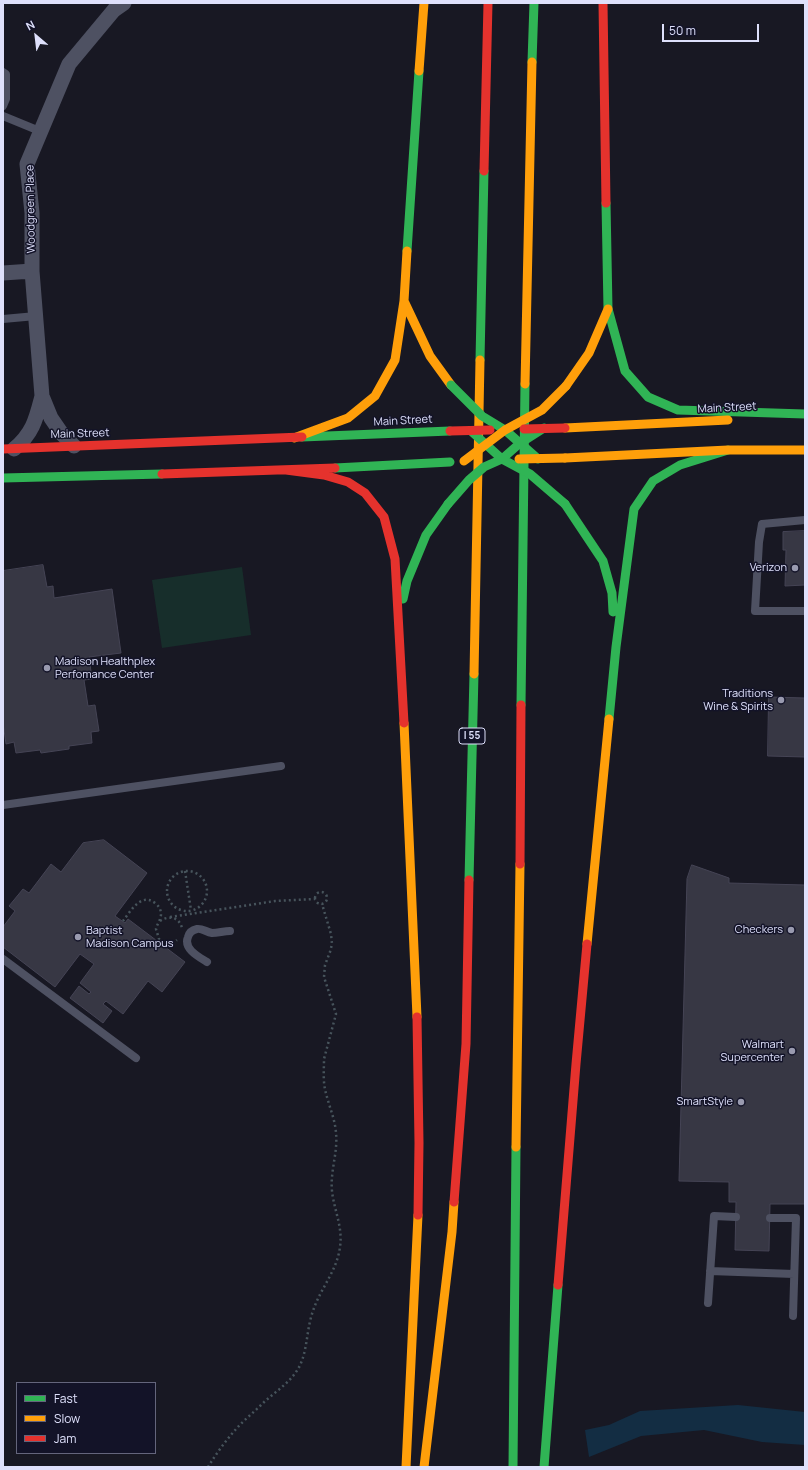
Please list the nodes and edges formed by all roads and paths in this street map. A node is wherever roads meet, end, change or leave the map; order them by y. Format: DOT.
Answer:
graph roads {
  1 [pos="124,3"];
  2 [pos="424,3"];
  3 [pos="488,3"];
  4 [pos="534,3"];
  5 [pos="603,3"];
  6 [pos="3,72"];
  7 [pos="3,106"];
  8 [pos="3,116"];
  9 [pos="42,132"];
  10 [pos="32,271"];
  11 [pos="3,273"];
  12 [pos="404,301"];
  13 [pos="608,309"];
  14 [pos="36,316"];
  15 [pos="3,319"];
  16 [pos="42,396"];
  17 [pos="805,415"];
  18 [pos="544,428"];
  19 [pos="471,430"];
  20 [pos="505,430"];
  21 [pos="294,438"];
  22 [pos="519,444"];
  23 [pos="488,445"];
  24 [pos="74,446"];
  25 [pos="8,449"];
  26 [pos="728,450"];
  27 [pos="805,450"];
  28 [pos="502,459"];
  29 [pos="538,459"];
  30 [pos="464,461"];
  31 [pos="286,470"];
  32 [pos="3,478"];
  33 [pos="805,520"];
  34 [pos="805,611"];
  35 [pos="398,622"];
  36 [pos="616,647"];
  37 [pos="281,766"];
  38 [pos="3,805"];
  39 [pos="185,871"];
  40 [pos="315,899"];
  41 [pos="322,904"];
  42 [pos="191,912"];
  43 [pos="170,917"];
  44 [pos="122,921"];
  45 [pos="160,921"];
  46 [pos="230,931"];
  47 [pos="182,934"];
  48 [pos="179,938"];
  49 [pos="3,959"];
  50 [pos="207,962"];
  51 [pos="136,1058"];
  52 [pos="736,1217"];
  53 [pos="770,1218"];
  54 [pos="710,1271"];
  55 [pos="794,1274"];
  56 [pos="708,1303"];
  57 [pos="793,1316"];
  58 [pos="208,1467"];
  59 [pos="406,1467"];
  60 [pos="424,1467"];
  61 [pos="513,1467"];
  62 [pos="544,1467"];
  1 -- 9 [label="street, Woodgreen Place"];
  2 -- 12 [label="main road"];
  3 -- 60 [label="main road, I 55"];
  4 -- 61 [label="main road"];
  5 -- 13 [label="main road"];
  6 -- 7 [label="lane"];
  8 -- 9 [label="lane"];
  9 -- 10 [label="street, Woodgreen Place"];
  10 -- 11 [label="street"];
  10 -- 14 [label="street, Woodgreen Place"];
  12 -- 20 [label="main road, bridge"];
  12 -- 21 [label="main road"];
  13 -- 17 [label="main road"];
  13 -- 20 [label="main road, bridge"];
  14 -- 15 [label="lane"];
  14 -- 16 [label="street, Woodgreen Place"];
  16 -- 24 [label="street, Woodgreen Place"];
  16 -- 25 [label="street, Woodgreen Place"];
  17 -- 18 [label="main road, Main Street, bridge"];
  18 -- 20 [label="main road, Main Street, bridge"];
  18 -- 22 [label="main road, bridge"];
  19 -- 20 [label="main road, Main Street, bridge"];
  19 -- 21 [label="main road, Main Street, bridge"];
  19 -- 23 [label="main road, bridge"];
  20 -- 22 [label="main road, bridge"];
  20 -- 23 [label="main road, bridge"];
  21 -- 24 [label="main road, Main Street"];
  22 -- 28 [label="main road, bridge"];
  22 -- 29 [label="main road, bridge"];
  23 -- 28 [label="main road, bridge"];
  23 -- 30 [label="main road, bridge"];
  24 -- 25 [label="main road, Main Street"];
  26 -- 27 [label="main road"];
  26 -- 29 [label="main road, bridge"];
  26 -- 36 [label="main road"];
  28 -- 29 [label="main road, bridge"];
  28 -- 30 [label="main road, bridge"];
  28 -- 35 [label="main road, bridge"];
  28 -- 36 [label="main road, bridge"];
  30 -- 31 [label="main road"];
  31 -- 32 [label="main road"];
  31 -- 35 [label="main road"];
  33 -- 34 [label="lane"];
  35 -- 59 [label="main road"];
  36 -- 62 [label="main road"];
  37 -- 38 [label="lane"];
  39 -- 42 [label="path"];
  39 -- 42 [label="path"];
  39 -- 42 [label="path"];
  40 -- 41 [label="path"];
  40 -- 41 [label="path"];
  40 -- 42 [label="path"];
  41 -- 58 [label="path"];
  42 -- 43 [label="path"];
  43 -- 45 [label="path"];
  43 -- 47 [label="path"];
  44 -- 45 [label="path"];
  45 -- 48 [label="path"];
  46 -- 50 [label="lane"];
  49 -- 51 [label="lane"];
  52 -- 54 [label="lane"];
  53 -- 55 [label="lane"];
  54 -- 55 [label="lane"];
  54 -- 56 [label="lane"];
  55 -- 57 [label="lane"];
}
